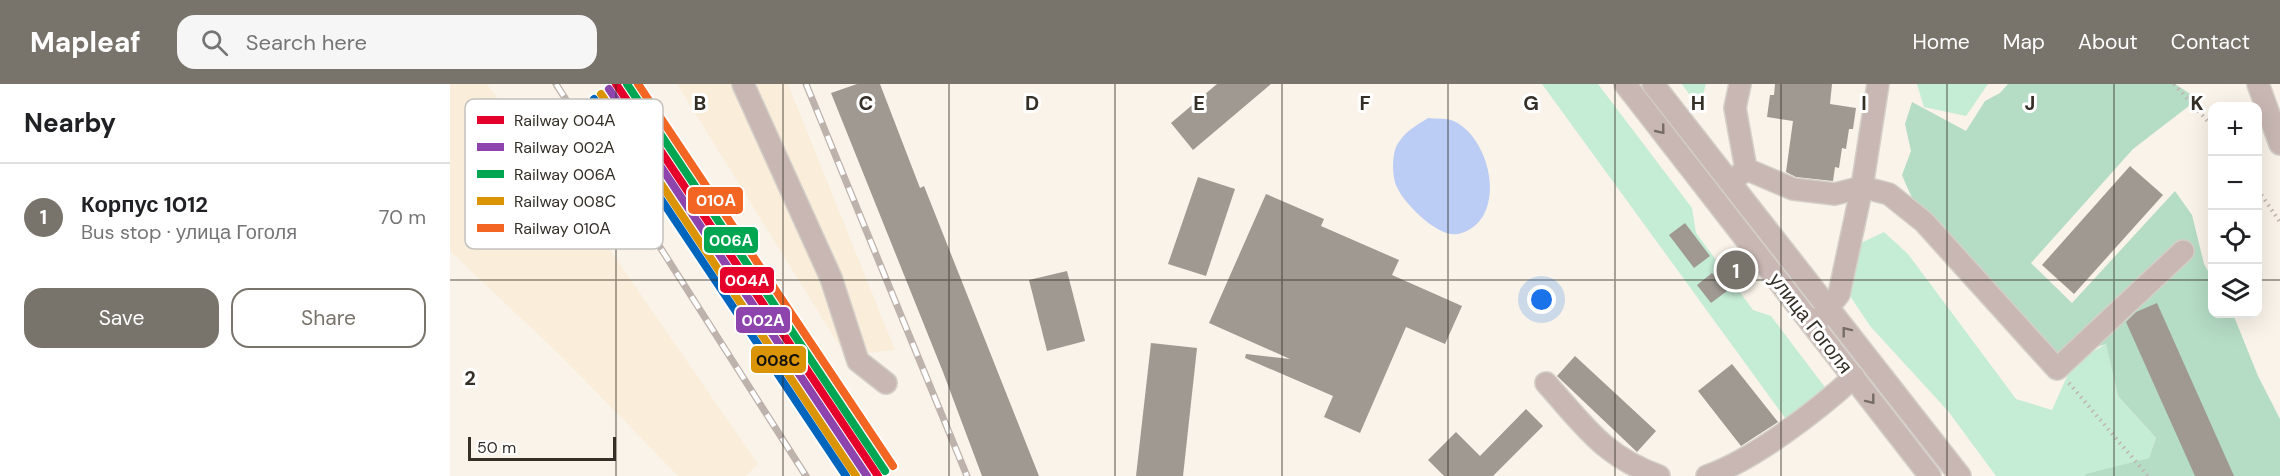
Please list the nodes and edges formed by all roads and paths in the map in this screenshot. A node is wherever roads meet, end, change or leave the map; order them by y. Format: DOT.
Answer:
graph roads {
  1 [pos="743,84"];
  2 [pos="1625,84"];
  3 [pos="1653,84"];
  4 [pos="1740,84"];
  5 [pos="1878,84"];
  6 [pos="2174,84"];
  7 [pos="2258,84"];
  8 [pos="2208,122"];
  9 [pos="2280,144"];
  10 [pos="1746,169"];
  11 [pos="1730,184"];
  12 [pos="1862,188"];
  13 [pos="2262,196"];
  14 [pos="1712,198"];
  15 [pos="2280,222"];
  16 [pos="2183,251"];
  17 [pos="1828,308"];
  18 [pos="1812,328"];
  19 [pos="2057,369"];
  20 [pos="1854,377"];
  21 [pos="1546,382"];
  22 [pos="886,383"];
  23 [pos="1659,476"];
  24 [pos="1707,476"];
  25 [pos="1930,476"];
  26 [pos="1960,476"];
  27 [pos="2148,476"];
  1 -- 22 [label="street"];
  2 -- 14 [label="street, улица Гоголя, one-way"];
  3 -- 11 [label="street"];
  4 -- 10 [label="street"];
  5 -- 12 [label="street"];
  6 -- 8 [label="path"];
  7 -- 9 [label="street"];
  10 -- 11 [label="street"];
  10 -- 12 [label="street"];
  11 -- 14 [label="street"];
  11 -- 17 [label="street"];
  12 -- 17 [label="street"];
  12 -- 19 [label="street"];
  13 -- 15 [label="path"];
  14 -- 18 [label="street, улица Гоголя"];
  16 -- 19 [label="street"];
  17 -- 18 [label="street"];
  26 -- 17 [label="street, one-way"];
  18 -- 20 [label="street, улица Гоголя"];
  19 -- 27 [label="path"];
  20 -- 24 [label="street"];
  20 -- 25 [label="street, улица Гоголя, one-way"];
  21 -- 23 [label="street"];
}
